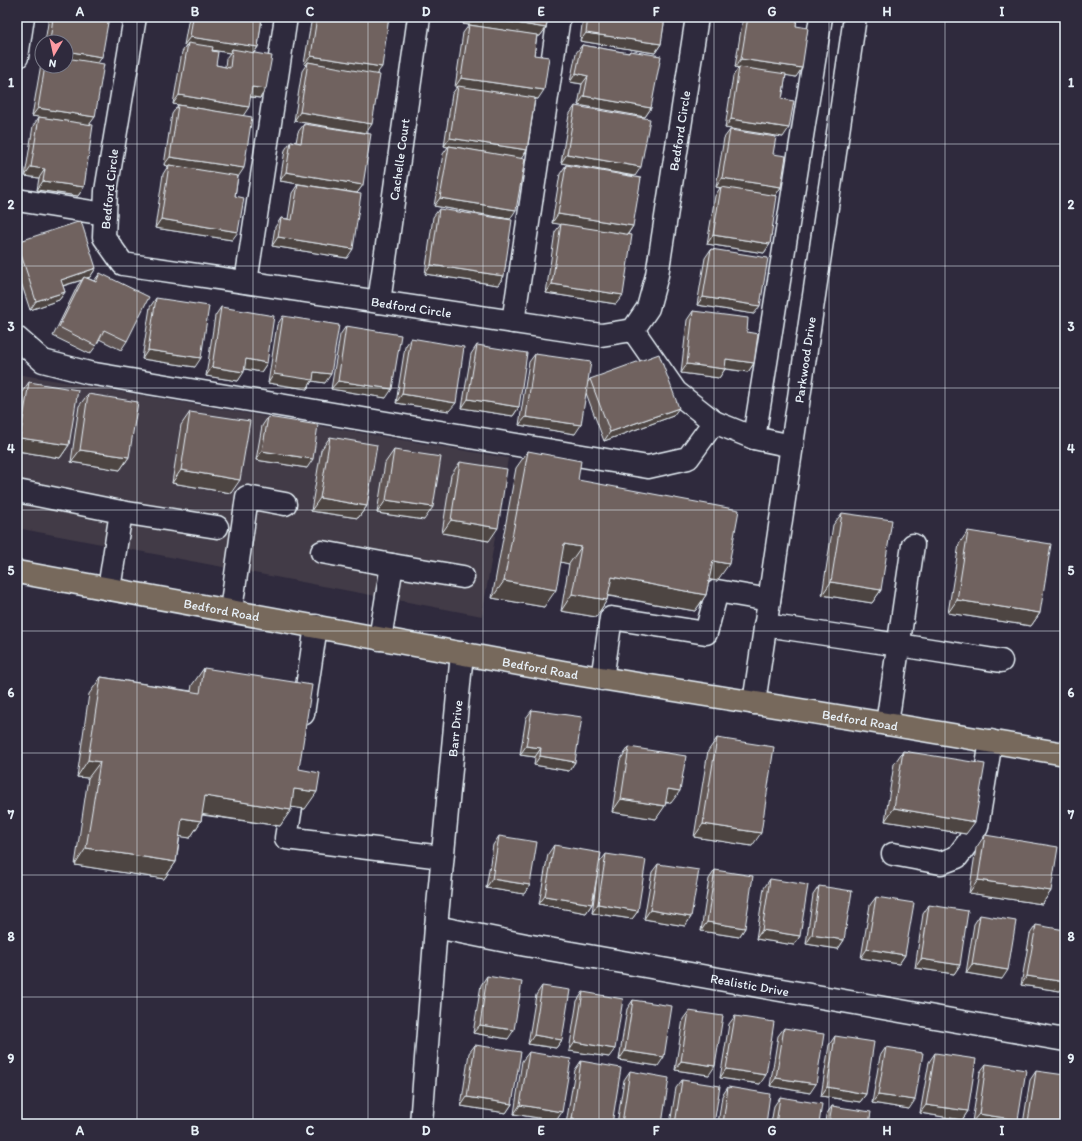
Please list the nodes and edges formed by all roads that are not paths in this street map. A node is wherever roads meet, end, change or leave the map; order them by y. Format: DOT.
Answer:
graph roads {
  1 [pos="23,17"];
  2 [pos="135,17"];
  3 [pos="286,17"];
  4 [pos="419,17"];
  5 [pos="559,17"];
  6 [pos="697,17"];
  7 [pos="821,17"];
  8 [pos="855,17"];
  9 [pos="17,57"];
  10 [pos="17,200"];
  11 [pos="105,214"];
  12 [pos="246,282"];
  13 [pos="379,302"];
  14 [pos="513,322"];
  15 [pos="634,330"];
  16 [pos="17,338"];
  17 [pos="714,422"];
  18 [pos="754,438"];
  19 [pos="792,446"];
  20 [pos="17,491"];
  21 [pos="286,504"];
  22 [pos="121,512"];
  23 [pos="217,527"];
  24 [pos="913,544"];
  25 [pos="322,552"];
  26 [pos="392,565"];
  27 [pos="17,572"];
  28 [pos="464,577"];
  29 [pos="110,588"];
  30 [pos="769,600"];
  31 [pos="231,610"];
  32 [pos="765,625"];
  33 [pos="316,626"];
  34 [pos="380,638"];
  35 [pos="898,644"];
  36 [pos="462,653"];
  37 [pos="1001,662"];
  38 [pos="602,679"];
  39 [pos="754,703"];
  40 [pos="887,724"];
  41 [pos="300,736"];
  42 [pos="991,741"];
  43 [pos="1065,754"];
  44 [pos="291,807"];
  45 [pos="893,854"];
  46 [pos="442,857"];
  47 [pos="436,926"];
  48 [pos="1065,1040"];
  49 [pos="422,1124"];
  1 -- 9 [label="street"];
  2 -- 11 [label="street, Bedford Circle"];
  3 -- 12 [label="street"];
  4 -- 13 [label="street, Cachelle Court"];
  5 -- 14 [label="street"];
  6 -- 15 [label="street, Bedford Circle"];
  7 -- 18 [label="street"];
  8 -- 19 [label="street, Parkwood Drive"];
  10 -- 11 [label="street"];
  11 -- 12 [label="street, Bedford Circle"];
  12 -- 13 [label="street, Bedford Circle"];
  13 -- 14 [label="street, Bedford Circle"];
  14 -- 15 [label="street, Bedford Circle"];
  15 -- 17 [label="street"];
  16 -- 17 [label="street"];
  17 -- 18 [label="street"];
  18 -- 19 [label="street"];
  19 -- 30 [label="street, Parkwood Drive"];
  20 -- 22 [label="street"];
  21 -- 31 [label="street"];
  22 -- 23 [label="street"];
  22 -- 29 [label="street"];
  24 -- 35 [label="street"];
  25 -- 26 [label="street"];
  26 -- 28 [label="street"];
  26 -- 34 [label="street"];
  27 -- 29 [label="main road, Bedford Road"];
  29 -- 31 [label="main road, Bedford Road"];
  30 -- 32 [label="street, Parkwood Drive"];
  30 -- 38 [label="street"];
  31 -- 33 [label="main road, Bedford Road"];
  32 -- 35 [label="street"];
  32 -- 39 [label="street, Parkwood Drive"];
  33 -- 34 [label="main road, Bedford Road"];
  33 -- 41 [label="street"];
  34 -- 36 [label="main road, Bedford Road"];
  35 -- 37 [label="street"];
  35 -- 40 [label="street"];
  36 -- 38 [label="main road, Bedford Road"];
  36 -- 46 [label="street, Barr Drive"];
  38 -- 39 [label="main road, Bedford Road"];
  39 -- 40 [label="main road, Bedford Road"];
  40 -- 42 [label="main road, Bedford Road"];
  42 -- 43 [label="main road, Bedford Road"];
  42 -- 45 [label="street"];
  44 -- 46 [label="street"];
  46 -- 47 [label="street, Barr Drive"];
  47 -- 48 [label="street, Realistic Drive"];
  47 -- 49 [label="street, Barr Drive"];
}
